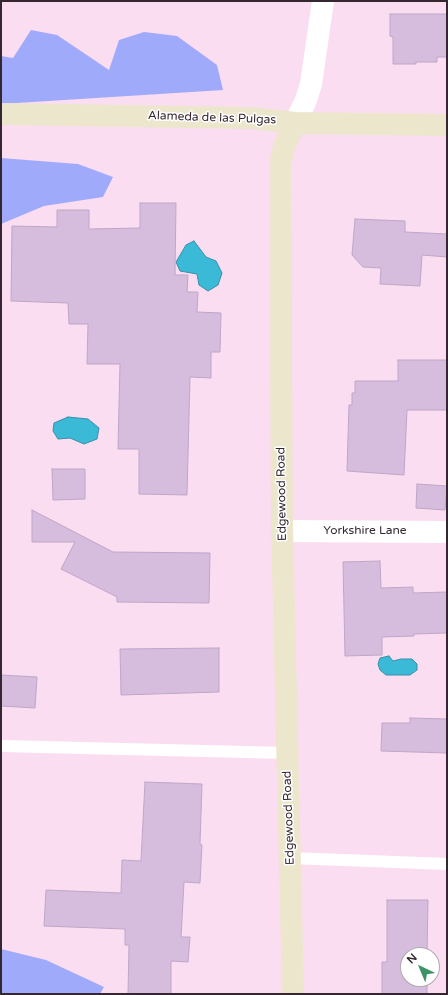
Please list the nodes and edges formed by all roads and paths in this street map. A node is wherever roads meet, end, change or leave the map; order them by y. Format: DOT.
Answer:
graph roads {
  1 [pos="323,1"];
  2 [pos="1,114"];
  3 [pos="295,123"];
  4 [pos="447,125"];
  5 [pos="282,531"];
  6 [pos="447,532"];
  7 [pos="1,746"];
  8 [pos="288,753"];
  9 [pos="290,858"];
  10 [pos="447,864"];
  11 [pos="293,994"];
  1 -- 3 [label="street, Edgewood Road"];
  2 -- 3 [label="main road, Alameda de las Pulgas"];
  3 -- 4 [label="main road, Alameda de las Pulgas"];
  3 -- 5 [label="main road, Edgewood Road"];
  5 -- 6 [label="street, Yorkshire Lane"];
  5 -- 8 [label="main road, Edgewood Road"];
  7 -- 8 [label="lane"];
  8 -- 9 [label="main road, Edgewood Road"];
  9 -- 10 [label="lane"];
  9 -- 11 [label="main road, Edgewood Road"];
}
